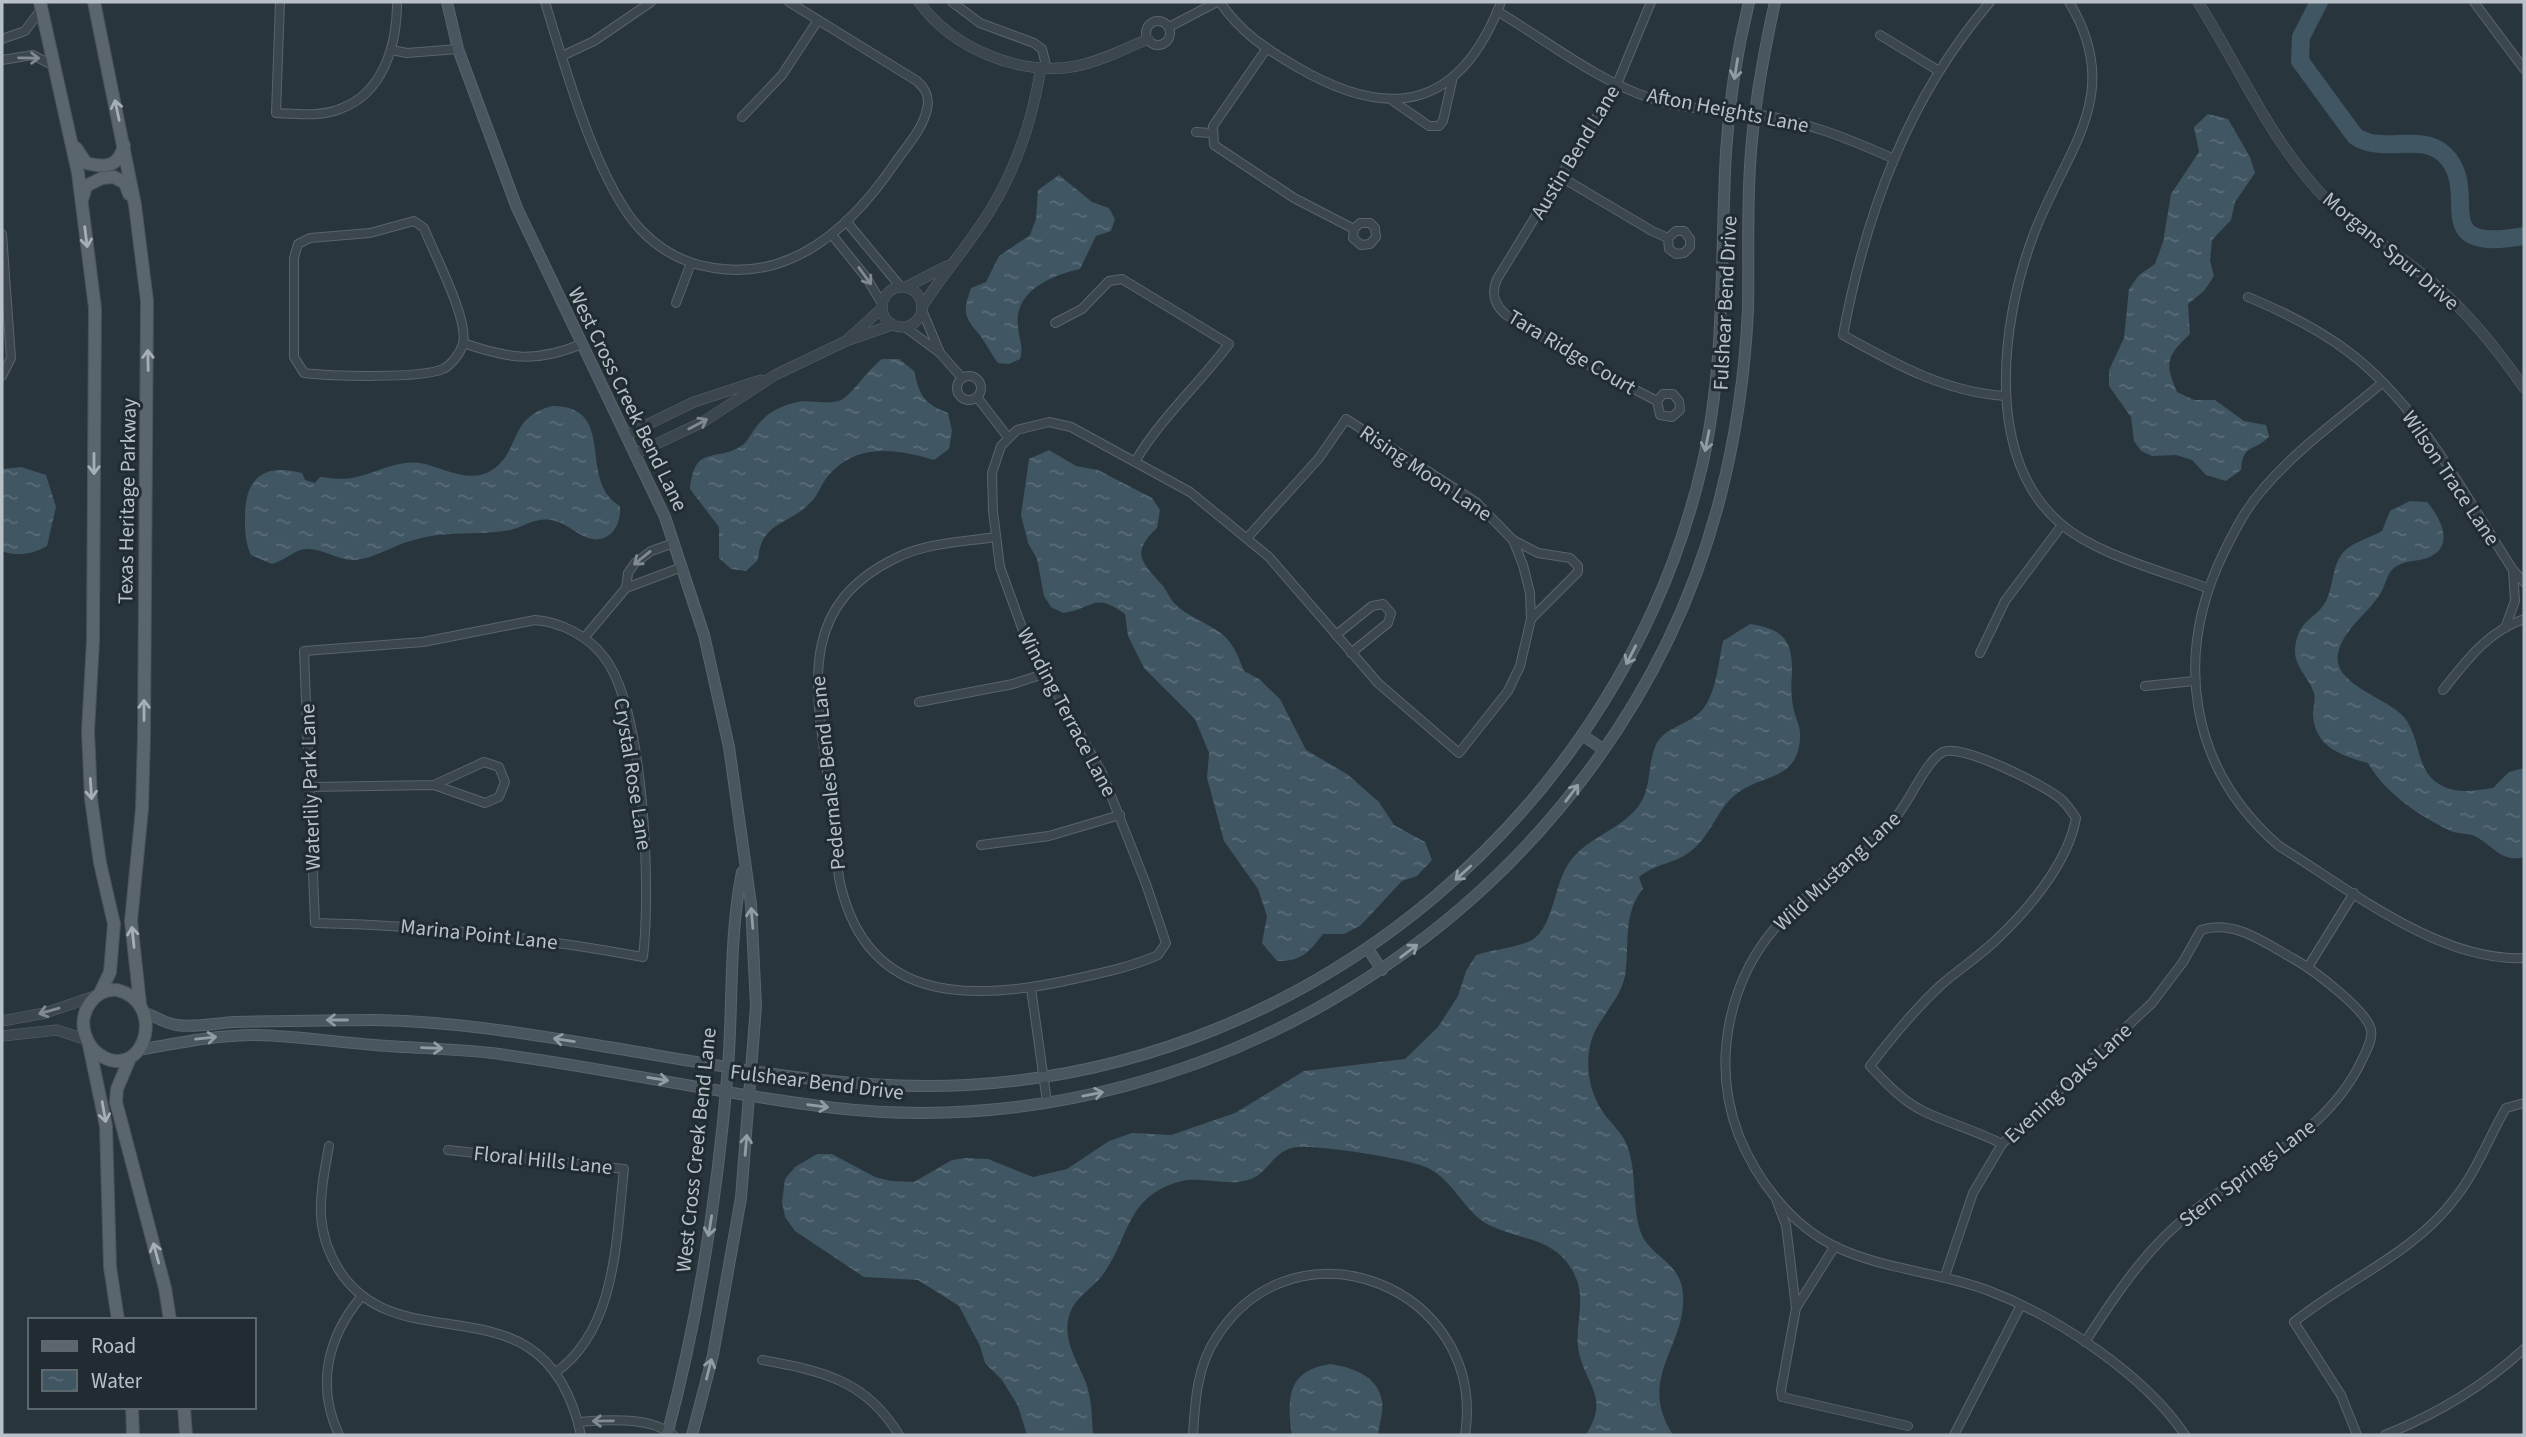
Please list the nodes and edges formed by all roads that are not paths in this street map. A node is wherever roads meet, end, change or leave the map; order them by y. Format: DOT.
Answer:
graph roads {
  1 [pos="94,2"];
  2 [pos="280,2"];
  3 [pos="397,2"];
  4 [pos="447,2"];
  5 [pos="545,2"];
  6 [pos="651,2"];
  7 [pos="789,2"];
  8 [pos="919,2"];
  9 [pos="952,2"];
  10 [pos="1219,2"];
  11 [pos="1651,2"];
  12 [pos="1749,2"];
  13 [pos="1775,2"];
  14 [pos="1990,2"];
  15 [pos="2069,2"];
  16 [pos="2198,2"];
  17 [pos="2474,2"];
  18 [pos="41,5"];
  19 [pos="1499,6"];
  20 [pos="818,20"];
  21 [pos="1169,27"];
  22 [pos="1880,34"];
  23 [pos="2,39"];
  24 [pos="1148,40"];
  25 [pos="1267,48"];
  26 [pos="458,49"];
  27 [pos="391,50"];
  28 [pos="562,56"];
  29 [pos="2,60"];
  30 [pos="54,66"];
  31 [pos="1041,67"];
  32 [pos="2524,69"];
  33 [pos="1939,71"];
  34 [pos="1453,77"];
  35 [pos="1617,84"];
  36 [pos="1391,100"];
  37 [pos="1730,111"];
  38 [pos="1755,114"];
  39 [pos="742,117"];
  40 [pos="68,125"];
  41 [pos="1196,132"];
  42 [pos="1211,133"];
  43 [pos="124,144"];
  44 [pos="1892,158"];
  45 [pos="1561,177"];
  46 [pos="82,203"];
  47 [pos="136,210"];
  48 [pos="846,221"];
  49 [pos="1353,229"];
  50 [pos="2,233"];
  51 [pos="832,235"];
  52 [pos="1668,238"];
  53 [pos="3,245"];
  54 [pos="691,263"];
  55 [pos="951,264"];
  56 [pos="903,286"];
  57 [pos="2248,297"];
  58 [pos="1494,298"];
  59 [pos="676,303"];
  60 [pos="881,306"];
  61 [pos="922,309"];
  62 [pos="1055,323"];
  63 [pos="892,325"];
  64 [pos="905,327"];
  65 [pos="846,341"];
  66 [pos="464,343"];
  67 [pos="582,344"];
  68 [pos="940,353"];
  69 [pos="775,375"];
  70 [pos="2,376"];
  71 [pos="962,378"];
  72 [pos="2382,383"];
  73 [pos="2524,388"];
  74 [pos="2005,396"];
  75 [pos="977,397"];
  76 [pos="1657,401"];
  77 [pos="1714,408"];
  78 [pos="1738,412"];
  79 [pos="628,434"];
  80 [pos="1007,436"];
  81 [pos="637,453"];
  82 [pos="1136,460"];
  83 [pos="2062,525"];
  84 [pos="995,537"];
  85 [pos="1248,537"];
  86 [pos="1513,540"];
  87 [pos="674,543"];
  88 [pos="682,566"];
  89 [pos="2513,570"];
  90 [pos="2524,582"];
  91 [pos="625,587"];
  92 [pos="2207,588"];
  93 [pos="1531,619"];
  94 [pos="2524,619"];
  95 [pos="2505,628"];
  96 [pos="1336,635"];
  97 [pos="584,638"];
  98 [pos="304,651"];
  99 [pos="1351,653"];
  100 [pos="1980,653"];
  101 [pos="1043,674"];
  102 [pos="2194,681"];
  103 [pos="2145,686"];
  104 [pos="2443,690"];
  105 [pos="919,702"];
  106 [pos="1582,735"];
  107 [pos="1603,750"];
  108 [pos="434,785"];
  109 [pos="310,787"];
  110 [pos="1120,815"];
  111 [pos="981,845"];
  112 [pos="743,866"];
  113 [pos="2354,892"];
  114 [pos="315,923"];
  115 [pos="1165,936"];
  116 [pos="1368,949"];
  117 [pos="643,957"];
  118 [pos="2524,958"];
  119 [pos="2308,967"];
  120 [pos="1382,970"];
  121 [pos="1031,988"];
  122 [pos="98,993"];
  123 [pos="142,1008"];
  124 [pos="2,1021"];
  125 [pos="465,1025"];
  126 [pos="2,1036"];
  127 [pos="88,1043"];
  128 [pos="464,1049"];
  129 [pos="134,1054"];
  130 [pos="728,1066"];
  131 [pos="752,1070"];
  132 [pos="1044,1077"];
  133 [pos="726,1090"];
  134 [pos="751,1095"];
  135 [pos="1047,1102"];
  136 [pos="2524,1103"];
  137 [pos="2002,1144"];
  138 [pos="328,1146"];
  139 [pos="448,1150"];
  140 [pos="1776,1199"];
  141 [pos="1835,1246"];
  142 [pos="1945,1276"];
  143 [pos="360,1297"];
  144 [pos="2021,1305"];
  145 [pos="1797,1308"];
  146 [pos="118,1318"];
  147 [pos="170,1318"];
  148 [pos="2085,1342"];
  149 [pos="2524,1349"];
  150 [pos="762,1360"];
  151 [pos="555,1373"];
  152 [pos="132,1409"];
  153 [pos="184,1409"];
  154 [pos="1965,1418"];
  155 [pos="578,1422"];
  156 [pos="1908,1426"];
  157 [pos="669,1434"];
  158 [pos="133,1435"];
  159 [pos="186,1435"];
  160 [pos="339,1435"];
  161 [pos="581,1435"];
  162 [pos="692,1435"];
  163 [pos="899,1435"];
  164 [pos="1193,1435"];
  165 [pos="1465,1435"];
  166 [pos="1954,1435"];
  167 [pos="1961,1435"];
  168 [pos="2185,1435"];
  169 [pos="2357,1435"];
  170 [pos="2385,1435"];
  43 -- 1 [label="main road, Texas Heritage Parkway, one-way"];
  2 -- 27 [label="street"];
  3 -- 27 [label="street"];
  4 -- 26 [label="main road, West Cross Creek Bend Lane"];
  5 -- 28 [label="street"];
  6 -- 28 [label="street"];
  7 -- 20 [label="street"];
  8 -- 31 [label="street"];
  9 -- 31 [label="street"];
  10 -- 21 [label="street"];
  10 -- 25 [label="street"];
  11 -- 35 [label="street, Austin Bend Lane"];
  12 -- 37 [label="main road, Fulshear Bend Drive, one-way"];
  13 -- 38 [label="main road, Fulshear Bend Drive"];
  14 -- 33 [label="street"];
  15 -- 74 [label="street"];
  16 -- 73 [label="street, Morgans Spur Drive"];
  17 -- 32 [label="street"];
  18 -- 23 [label="street"];
  18 -- 30 [label="main road, Texas Heritage Parkway"];
  19 -- 34 [label="street"];
  19 -- 35 [label="street, Afton Heights Lane"];
  20 -- 39 [label="street"];
  20 -- 48 [label="street"];
  21 -- 24 [label="street"];
  21 -- 24 [label="street"];
  22 -- 33 [label="street"];
  24 -- 31 [label="street"];
  25 -- 36 [label="street"];
  25 -- 42 [label="street"];
  26 -- 27 [label="street"];
  26 -- 67 [label="main road, West Cross Creek Bend Lane"];
  28 -- 54 [label="street"];
  29 -- 30 [label="street, one-way"];
  30 -- 40 [label="main road, Texas Heritage Parkway"];
  31 -- 55 [label="street"];
  33 -- 44 [label="street"];
  34 -- 36 [label="street"];
  34 -- 36 [label="street"];
  35 -- 37 [label="street, Afton Heights Lane"];
  35 -- 45 [label="street, Austin Bend Lane"];
  37 -- 38 [label="street, Afton Heights Lane"];
  37 -- 77 [label="main road, Fulshear Bend Drive"];
  38 -- 44 [label="street, Afton Heights Lane"];
  38 -- 78 [label="main road, Fulshear Bend Drive"];
  40 -- 43 [label="main road"];
  40 -- 46 [label="main road, Texas Heritage Parkway"];
  41 -- 42 [label="street"];
  42 -- 49 [label="street"];
  43 -- 47 [label="main road, Texas Heritage Parkway"];
  44 -- 74 [label="street"];
  45 -- 52 [label="street"];
  45 -- 58 [label="street, Austin Bend Lane"];
  46 -- 47 [label="main road"];
  46 -- 122 [label="main road, Texas Heritage Parkway, one-way"];
  123 -- 47 [label="main road, Texas Heritage Parkway, one-way"];
  48 -- 51 [label="street"];
  48 -- 56 [label="street"];
  50 -- 53 [label="street"];
  51 -- 54 [label="street"];
  51 -- 60 [label="street, one-way"];
  53 -- 70 [label="street"];
  54 -- 59 [label="street"];
  55 -- 56 [label="street"];
  55 -- 61 [label="street"];
  56 -- 60 [label="street"];
  56 -- 61 [label="street"];
  57 -- 72 [label="street, Wilson Trace Lane"];
  58 -- 76 [label="street, Tara Ridge Court"];
  60 -- 63 [label="street"];
  60 -- 65 [label="street"];
  61 -- 64 [label="street"];
  61 -- 68 [label="street"];
  62 -- 82 [label="street"];
  63 -- 64 [label="street"];
  63 -- 65 [label="street"];
  64 -- 68 [label="street"];
  65 -- 69 [label="street"];
  66 -- 66 [label="street"];
  66 -- 67 [label="street"];
  67 -- 79 [label="main road, West Cross Creek Bend Lane"];
  68 -- 71 [label="street"];
  69 -- 79 [label="street"];
  81 -- 69 [label="street, one-way"];
  71 -- 75 [label="street"];
  71 -- 75 [label="street"];
  72 -- 89 [label="street, Wilson Trace Lane"];
  72 -- 92 [label="street"];
  74 -- 83 [label="street"];
  75 -- 80 [label="street"];
  77 -- 78 [label="main road"];
  77 -- 106 [label="main road, Fulshear Bend Drive, one-way"];
  78 -- 107 [label="main road, Fulshear Bend Drive"];
  79 -- 81 [label="main road, West Cross Creek Bend Lane"];
  80 -- 82 [label="street"];
  80 -- 84 [label="street, Winding Terrace Lane"];
  81 -- 87 [label="main road, West Cross Creek Bend Lane"];
  82 -- 85 [label="street"];
  83 -- 92 [label="street"];
  83 -- 100 [label="street"];
  84 -- 101 [label="street, Winding Terrace Lane"];
  84 -- 121 [label="street, Pedernales Bend Lane"];
  85 -- 86 [label="street, Rising Moon Lane"];
  85 -- 96 [label="street"];
  86 -- 93 [label="street, Rising Moon Lane"];
  86 -- 93 [label="street"];
  87 -- 88 [label="main road, West Cross Creek Bend Lane"];
  87 -- 91 [label="street, one-way"];
  88 -- 91 [label="street"];
  88 -- 112 [label="main road, West Cross Creek Bend Lane"];
  89 -- 90 [label="street, Wilson Trace Lane"];
  89 -- 95 [label="street"];
  91 -- 97 [label="street"];
  92 -- 102 [label="street"];
  93 -- 99 [label="street, Rising Moon Lane"];
  94 -- 95 [label="street"];
  95 -- 104 [label="street"];
  96 -- 99 [label="street"];
  96 -- 99 [label="street"];
  97 -- 98 [label="street, Crystal Rose Lane"];
  97 -- 117 [label="street, Crystal Rose Lane"];
  98 -- 109 [label="street, Waterlily Park Lane"];
  101 -- 105 [label="street"];
  101 -- 110 [label="street, Winding Terrace Lane"];
  102 -- 103 [label="street"];
  102 -- 113 [label="street"];
  106 -- 107 [label="main road"];
  106 -- 116 [label="main road, Fulshear Bend Drive, one-way"];
  120 -- 107 [label="main road, Fulshear Bend Drive, one-way"];
  108 -- 108 [label="street"];
  108 -- 109 [label="street"];
  109 -- 114 [label="street, Waterlily Park Lane"];
  110 -- 111 [label="street"];
  110 -- 115 [label="street, Winding Terrace Lane"];
  112 -- 130 [label="main road, West Cross Creek Bend Lane"];
  131 -- 112 [label="main road, West Cross Creek Bend Lane, one-way"];
  113 -- 118 [label="street"];
  113 -- 119 [label="street"];
  114 -- 117 [label="street, Marina Point Lane"];
  115 -- 121 [label="street, Pedernales Bend Lane"];
  116 -- 120 [label="main road"];
  116 -- 132 [label="main road, Fulshear Bend Drive"];
  119 -- 137 [label="street, Evening Oaks Lane"];
  119 -- 148 [label="street, Stern Springs Lane"];
  135 -- 120 [label="main road, Fulshear Bend Drive, one-way"];
  121 -- 132 [label="street"];
  122 -- 123 [label="main road"];
  122 -- 124 [label="street, one-way"];
  122 -- 127 [label="main road"];
  125 -- 123 [label="main road, Fulshear Bend Drive, one-way"];
  123 -- 129 [label="main road"];
  125 -- 128 [label="main road"];
  130 -- 125 [label="main road, Fulshear Bend Drive, one-way"];
  126 -- 127 [label="street"];
  127 -- 129 [label="main road"];
  127 -- 146 [label="main road, one-way"];
  129 -- 128 [label="main road, Fulshear Bend Drive, one-way"];
  128 -- 133 [label="main road, Fulshear Bend Drive, one-way"];
  147 -- 129 [label="main road, one-way"];
  130 -- 131 [label="main road, Fulshear Bend Drive"];
  130 -- 133 [label="main road, West Cross Creek Bend Lane"];
  131 -- 132 [label="main road, Fulshear Bend Drive"];
  131 -- 134 [label="main road, West Cross Creek Bend Lane"];
  132 -- 135 [label="street"];
  133 -- 134 [label="main road, Fulshear Bend Drive"];
  133 -- 157 [label="main road, West Cross Creek Bend Lane, one-way"];
  134 -- 135 [label="main road, Fulshear Bend Drive, one-way"];
  162 -- 134 [label="main road, West Cross Creek Bend Lane, one-way"];
  136 -- 169 [label="street"];
  137 -- 140 [label="street, Wild Mustang Lane"];
  137 -- 142 [label="street, Evening Oaks Lane"];
  138 -- 143 [label="street"];
  139 -- 151 [label="street, Floral Hills Lane"];
  140 -- 141 [label="street, Wild Mustang Lane"];
  140 -- 145 [label="street, Wild Mustang Lane"];
  141 -- 142 [label="street, Wild Mustang Lane"];
  141 -- 145 [label="street"];
  142 -- 144 [label="street, Wild Mustang Lane"];
  143 -- 151 [label="street"];
  143 -- 160 [label="street"];
  144 -- 148 [label="street, Wild Mustang Lane"];
  144 -- 154 [label="street"];
  145 -- 156 [label="street"];
  148 -- 168 [label="street, Wild Mustang Lane"];
  149 -- 170 [label="street"];
  150 -- 163 [label="street"];
  151 -- 155 [label="street"];
  152 -- 158 [label="main road"];
  153 -- 159 [label="main road"];
  154 -- 166 [label="street"];
  154 -- 167 [label="street"];
  157 -- 155 [label="street, one-way"];
  155 -- 161 [label="street"];
  164 -- 165 [label="street"];
}
